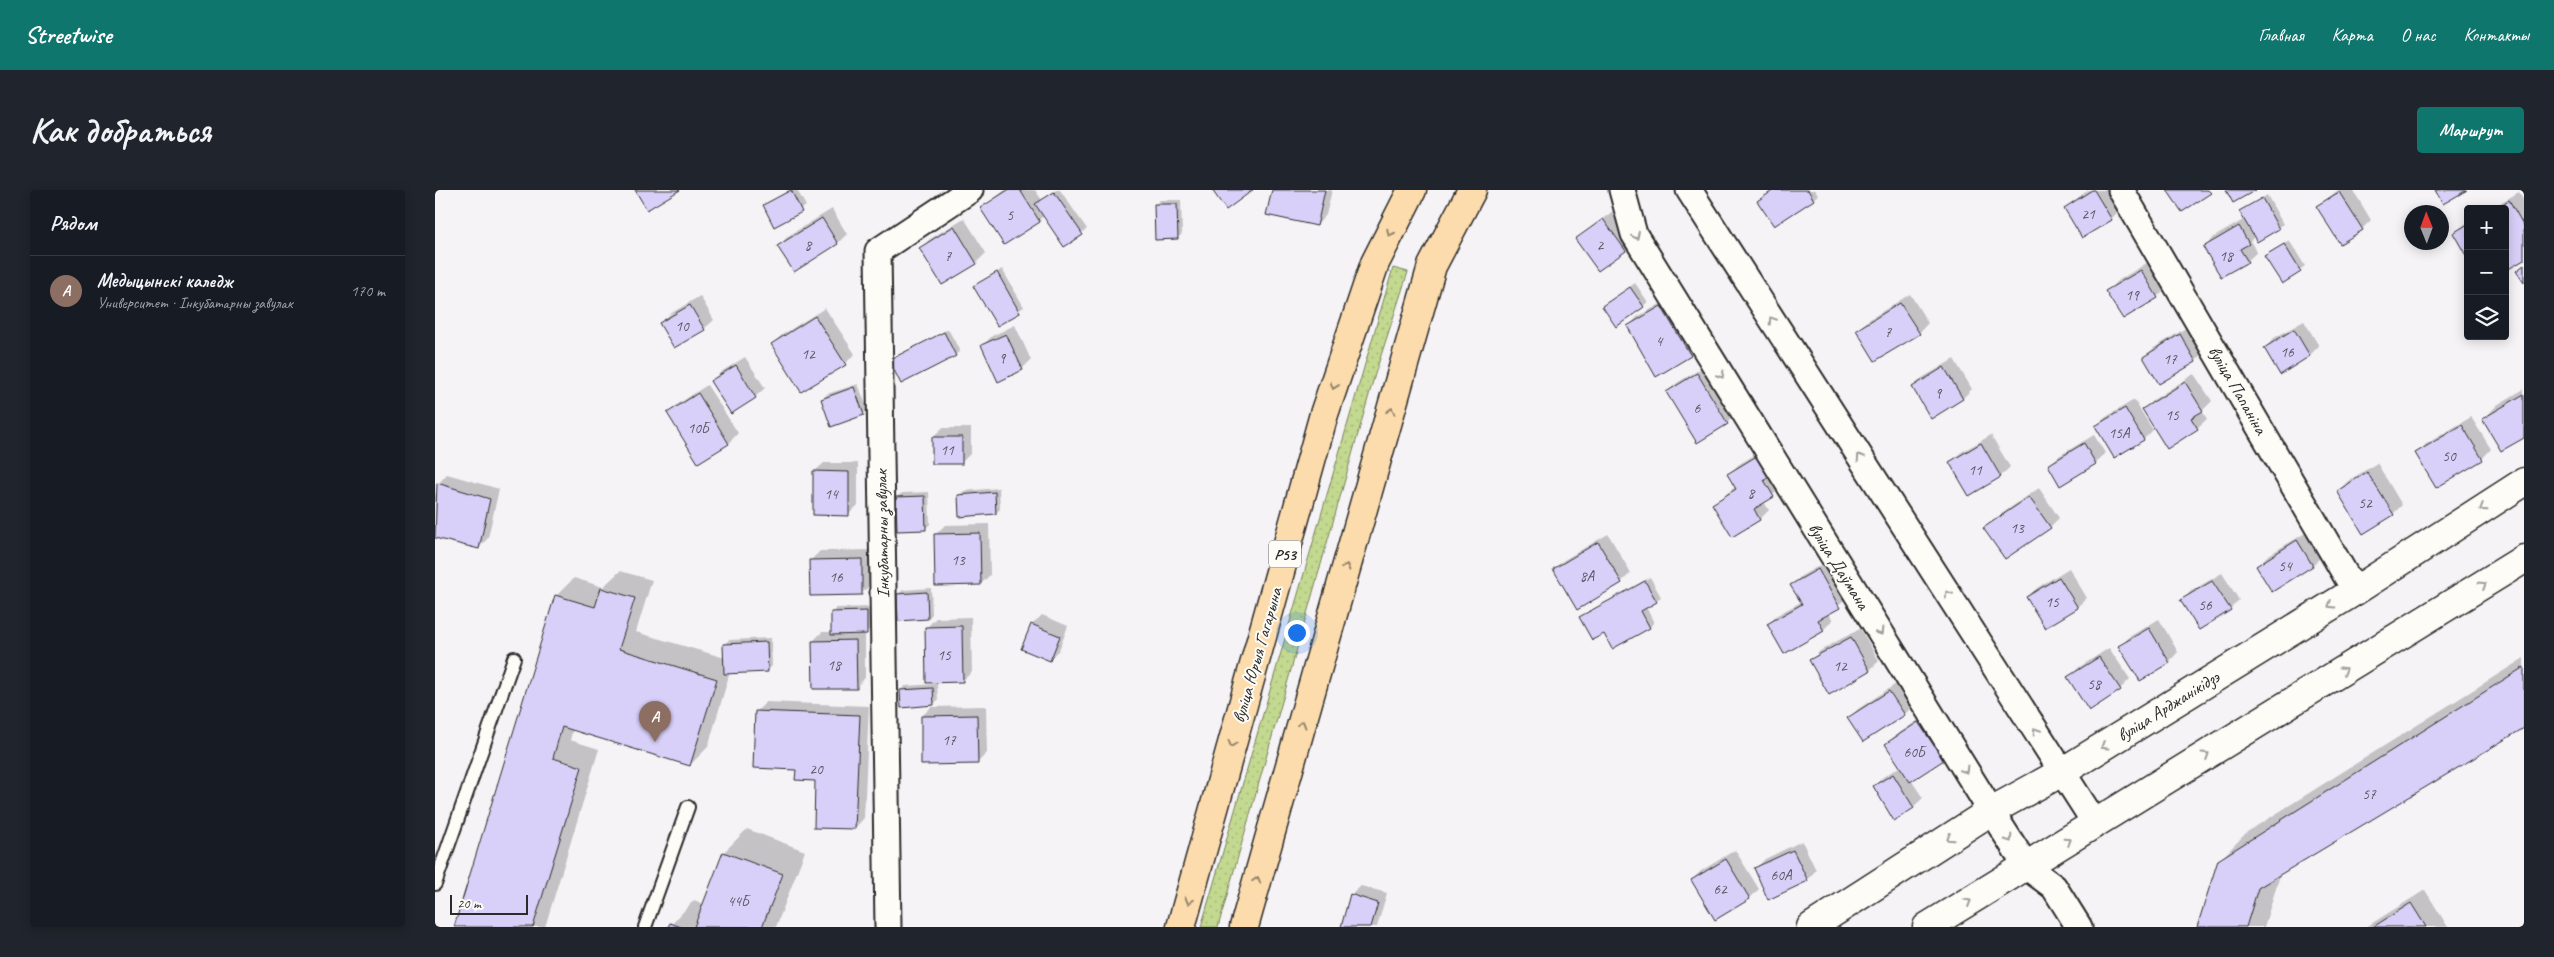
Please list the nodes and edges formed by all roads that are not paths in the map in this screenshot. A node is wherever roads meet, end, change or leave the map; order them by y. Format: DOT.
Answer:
graph roads {
  1 [pos="970,190"];
  2 [pos="1412,190"];
  3 [pos="1472,190"];
  4 [pos="1622,190"];
  5 [pos="1689,190"];
  6 [pos="2121,190"];
  7 [pos="2524,482"];
  8 [pos="2524,560"];
  9 [pos="2355,590"];
  10 [pos="514,658"];
  11 [pos="2062,772"];
  12 [pos="688,807"];
  13 [pos="1991,811"];
  14 [pos="2095,823"];
  15 [pos="2027,867"];
  16 [pos="435,884"];
  17 [pos="645,927"];
  18 [pos="888,927"];
  19 [pos="1181,927"];
  20 [pos="1244,927"];
  21 [pos="1811,927"];
  22 [pos="1927,927"];
  23 [pos="2079,927"];
  1 -- 18 [label="street, Інкубатарны завулак"];
  2 -- 19 [label="main road, вуліца Юрыя Гагарына / Р53, one-way"];
  20 -- 3 [label="main road, one-way"];
  4 -- 13 [label="street, вуліца Даўмана, one-way"];
  11 -- 5 [label="street, one-way"];
  6 -- 9 [label="street, вуліца Папаніна"];
  7 -- 9 [label="main road, вуліца Арджанікідзэ, one-way"];
  14 -- 8 [label="main road, one-way"];
  9 -- 11 [label="main road, вуліца Арджанікідзэ, one-way"];
  10 -- 16 [label="lane"];
  11 -- 13 [label="main road, вуліца Арджанікідзэ"];
  11 -- 14 [label="street"];
  12 -- 17 [label="lane"];
  13 -- 15 [label="street, вуліца Даўмана, one-way"];
  13 -- 21 [label="main road, вуліца Арджанікідзэ, one-way"];
  15 -- 14 [label="main road, one-way"];
  22 -- 15 [label="main road, one-way"];
  15 -- 23 [label="street, вуліца Даўмана"];
}
